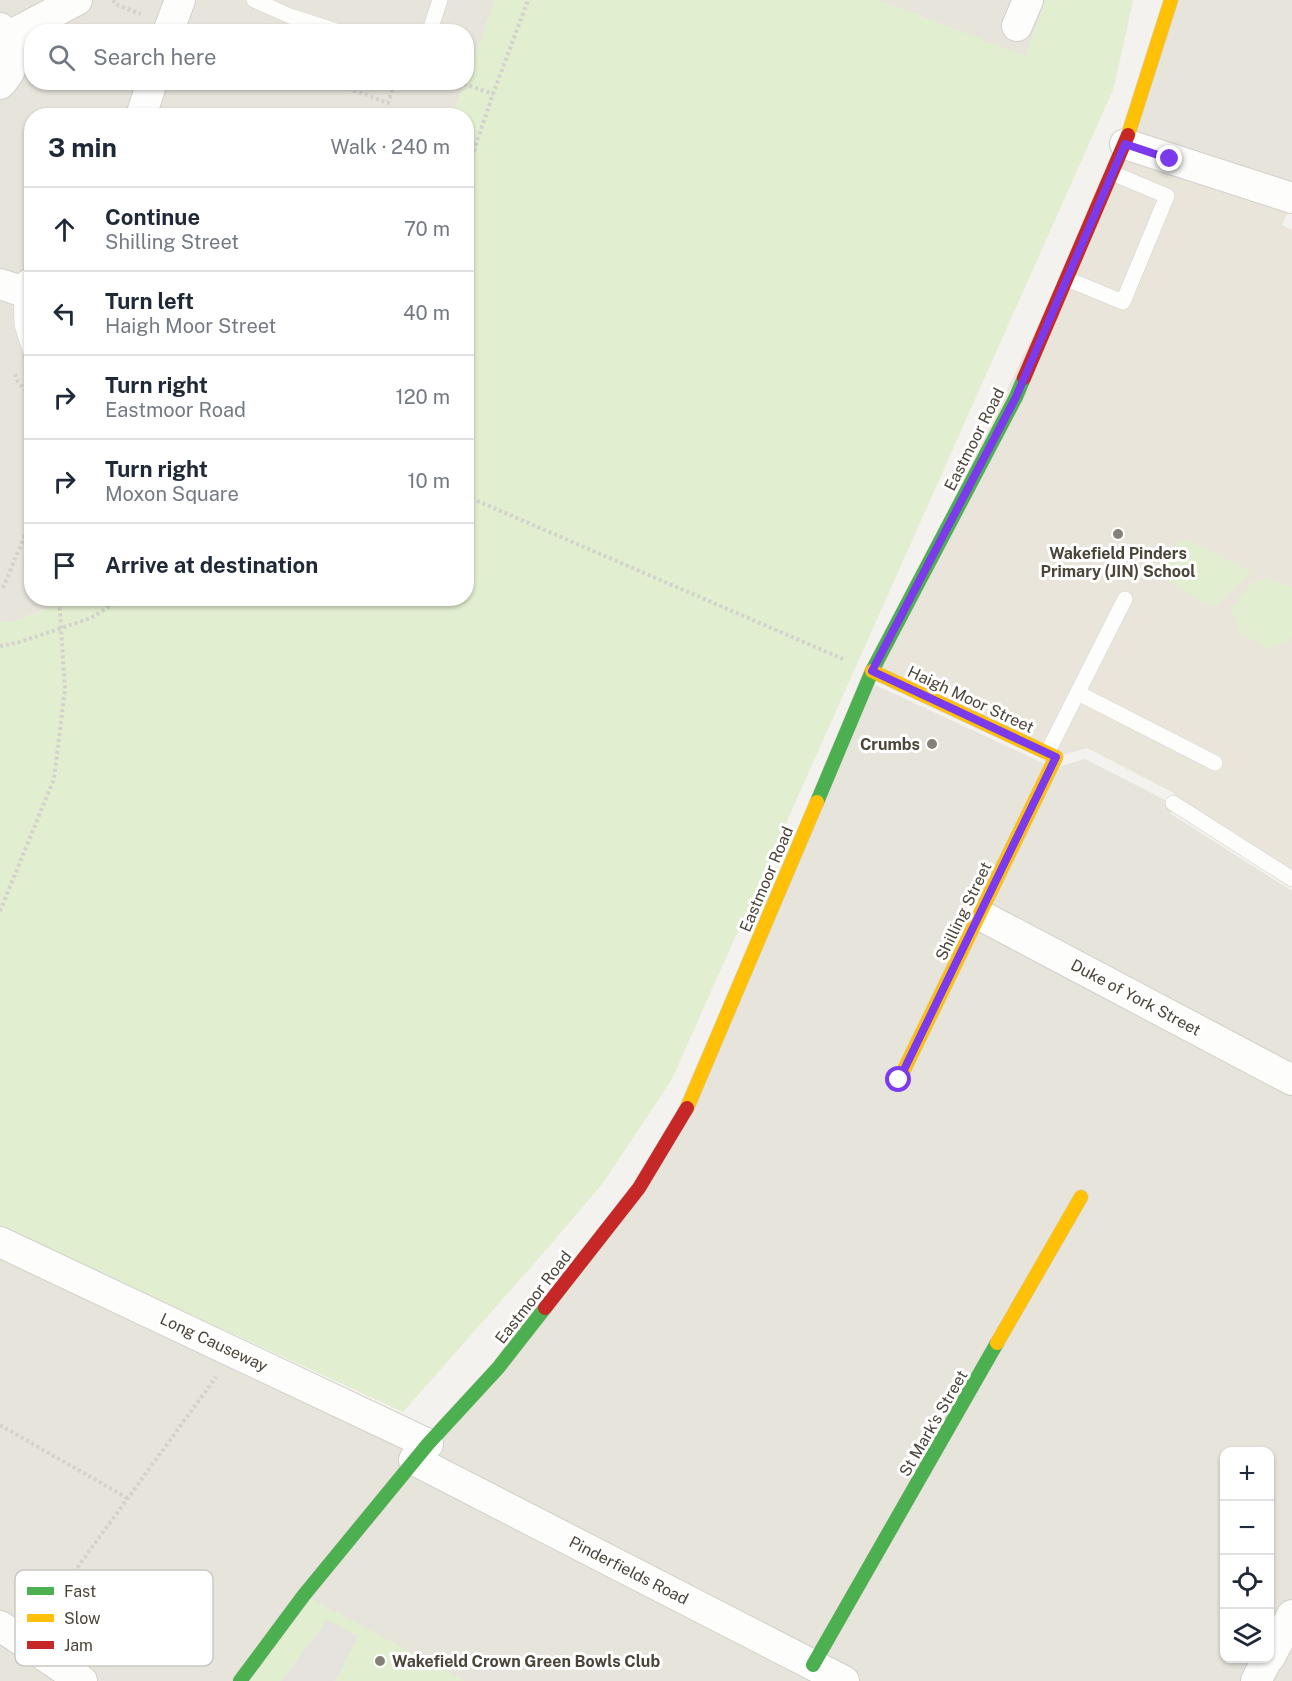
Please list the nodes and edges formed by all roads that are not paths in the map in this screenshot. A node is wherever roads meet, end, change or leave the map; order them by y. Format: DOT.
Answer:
graph roads {
  1 [pos="77,0"];
  2 [pos="180,0"];
  3 [pos="254,0"];
  4 [pos="440,0"];
  5 [pos="1171,0"];
  6 [pos="171,24"];
  7 [pos="314,24"];
  8 [pos="432,24"];
  9 [pos="4,32"];
  10 [pos="0,84"];
  11 [pos="149,90"];
  12 [pos="144,108"];
  13 [pos="1125,144"];
  14 [pos="1113,173"];
  15 [pos="1292,198"];
  16 [pos="1067,279"];
  17 [pos="17,286"];
  18 [pos="24,331"];
  19 [pos="1125,599"];
  20 [pos="872,671"];
  21 [pos="1078,693"];
  22 [pos="1052,755"];
  23 [pos="1215,763"];
  24 [pos="1173,803"];
  25 [pos="1292,879"];
  26 [pos="980,915"];
  27 [pos="899,1080"];
  28 [pos="1292,1080"];
  29 [pos="1081,1197"];
  30 [pos="0,1242"];
  31 [pos="421,1452"];
  32 [pos="1292,1615"];
  33 [pos="1274,1649"];
  34 [pos="1266,1663"];
  35 [pos="813,1665"];
  36 [pos="60,1666"];
  37 [pos="82,1681"];
  38 [pos="240,1681"];
  39 [pos="844,1681"];
  40 [pos="1256,1681"];
  1 -- 9 [label="street"];
  2 -- 6 [label="street"];
  3 -- 7 [label="lane"];
  4 -- 8 [label="lane"];
  5 -- 13 [label="street, Eastmoor Road"];
  9 -- 10 [label="street"];
  11 -- 12 [label="street"];
  13 -- 14 [label="street, Eastmoor Road"];
  13 -- 15 [label="street"];
  14 -- 16 [label="street, Eastmoor Road"];
  14 -- 16 [label="lane"];
  16 -- 20 [label="street, Eastmoor Road"];
  17 -- 18 [label="lane"];
  19 -- 21 [label="lane"];
  20 -- 22 [label="street, Haigh Moor Street"];
  20 -- 31 [label="street, Eastmoor Road"];
  21 -- 22 [label="lane"];
  21 -- 23 [label="lane"];
  22 -- 26 [label="street, Shilling Street"];
  24 -- 25 [label="lane"];
  26 -- 27 [label="street, Shilling Street"];
  26 -- 28 [label="street, Duke of York Street"];
  29 -- 35 [label="street, St Mark's Street"];
  30 -- 31 [label="street, Long Causeway"];
  31 -- 35 [label="street, Pinderfields Road"];
  31 -- 38 [label="street, Eastmoor Road"];
  32 -- 33 [label="street"];
  34 -- 40 [label="street"];
  35 -- 39 [label="street, Pinderfields Road"];
  36 -- 37 [label="street"];
}
